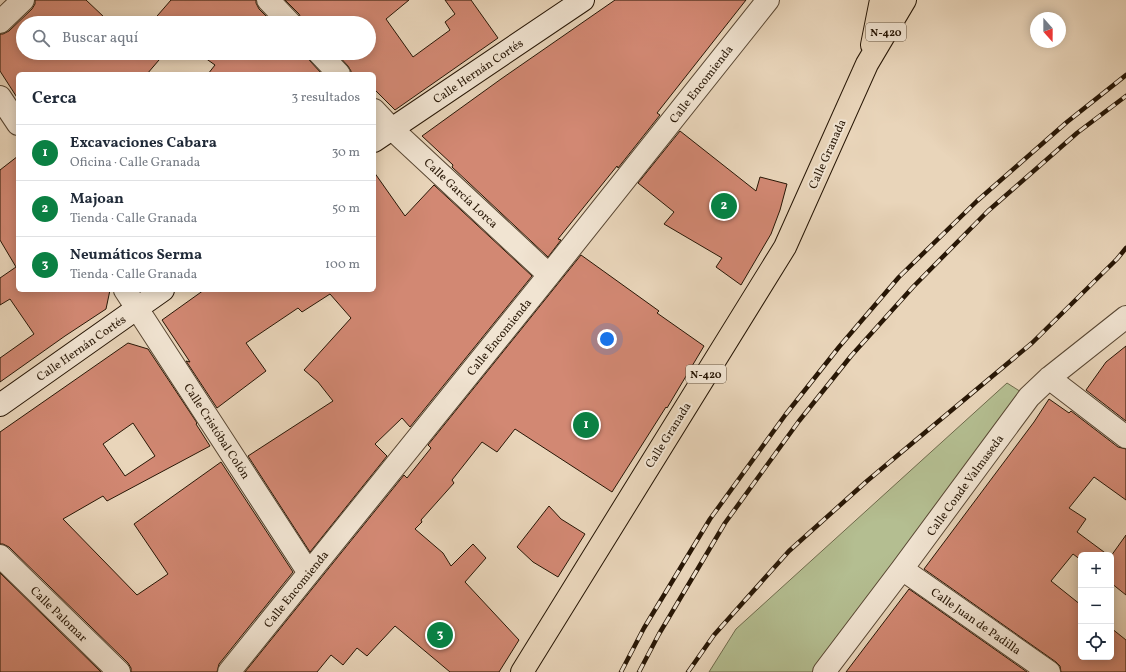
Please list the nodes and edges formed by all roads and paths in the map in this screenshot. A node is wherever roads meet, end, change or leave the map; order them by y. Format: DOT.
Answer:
graph roads {
  1 [pos="23,0"];
  2 [pos="268,0"];
  3 [pos="583,0"];
  4 [pos="768,0"];
  5 [pos="881,0"];
  6 [pos="905,0"];
  7 [pos="283,16"];
  8 [pos="0,22"];
  9 [pos="326,60"];
  10 [pos="868,64"];
  11 [pos="337,72"];
  12 [pos="0,97"];
  13 [pos="376,112"];
  14 [pos="16,121"];
  15 [pos="392,129"];
  16 [pos="376,140"];
  17 [pos="549,275"];
  18 [pos="126,292"];
  19 [pos="160,292"];
  20 [pos="137,308"];
  21 [pos="1126,317"];
  22 [pos="1049,378"];
  23 [pos="0,405"];
  24 [pos="1126,437"];
  25 [pos="0,556"];
  26 [pos="902,569"];
  27 [pos="309,573"];
  28 [pos="119,672"];
  29 [pos="229,672"];
  30 [pos="522,672"];
  31 [pos="824,672"];
  32 [pos="1049,672"];
  1 -- 8 [label="street"];
  2 -- 7 [label="street"];
  3 -- 15 [label="street, Calle Hernán Cortés"];
  4 -- 17 [label="street, Calle Encomienda"];
  5 -- 10 [label="highway, N-420"];
  6 -- 10 [label="highway, N-420"];
  9 -- 11 [label="street"];
  10 -- 30 [label="highway, Calle Granada / N-420"];
  12 -- 14 [label="street"];
  13 -- 15 [label="street, Calle García Lorca"];
  15 -- 16 [label="street, Calle Hernán Cortés"];
  15 -- 17 [label="street, Calle García Lorca"];
  17 -- 27 [label="street, Calle Encomienda"];
  18 -- 20 [label="street, Calle Cristóbal Colón"];
  19 -- 20 [label="street, Calle Hernán Cortés"];
  20 -- 23 [label="street, Calle Hernán Cortés"];
  20 -- 27 [label="street, Calle Cristóbal Colón"];
  21 -- 22 [label="street, Calle Conde Valmaseda"];
  22 -- 24 [label="street"];
  22 -- 26 [label="street, Calle Conde Valmaseda"];
  25 -- 28 [label="street, Calle Palomar"];
  26 -- 31 [label="street, Calle Conde Valmaseda"];
  26 -- 32 [label="street, Calle Juan de Padilla"];
  27 -- 29 [label="street, Calle Encomienda"];
}
